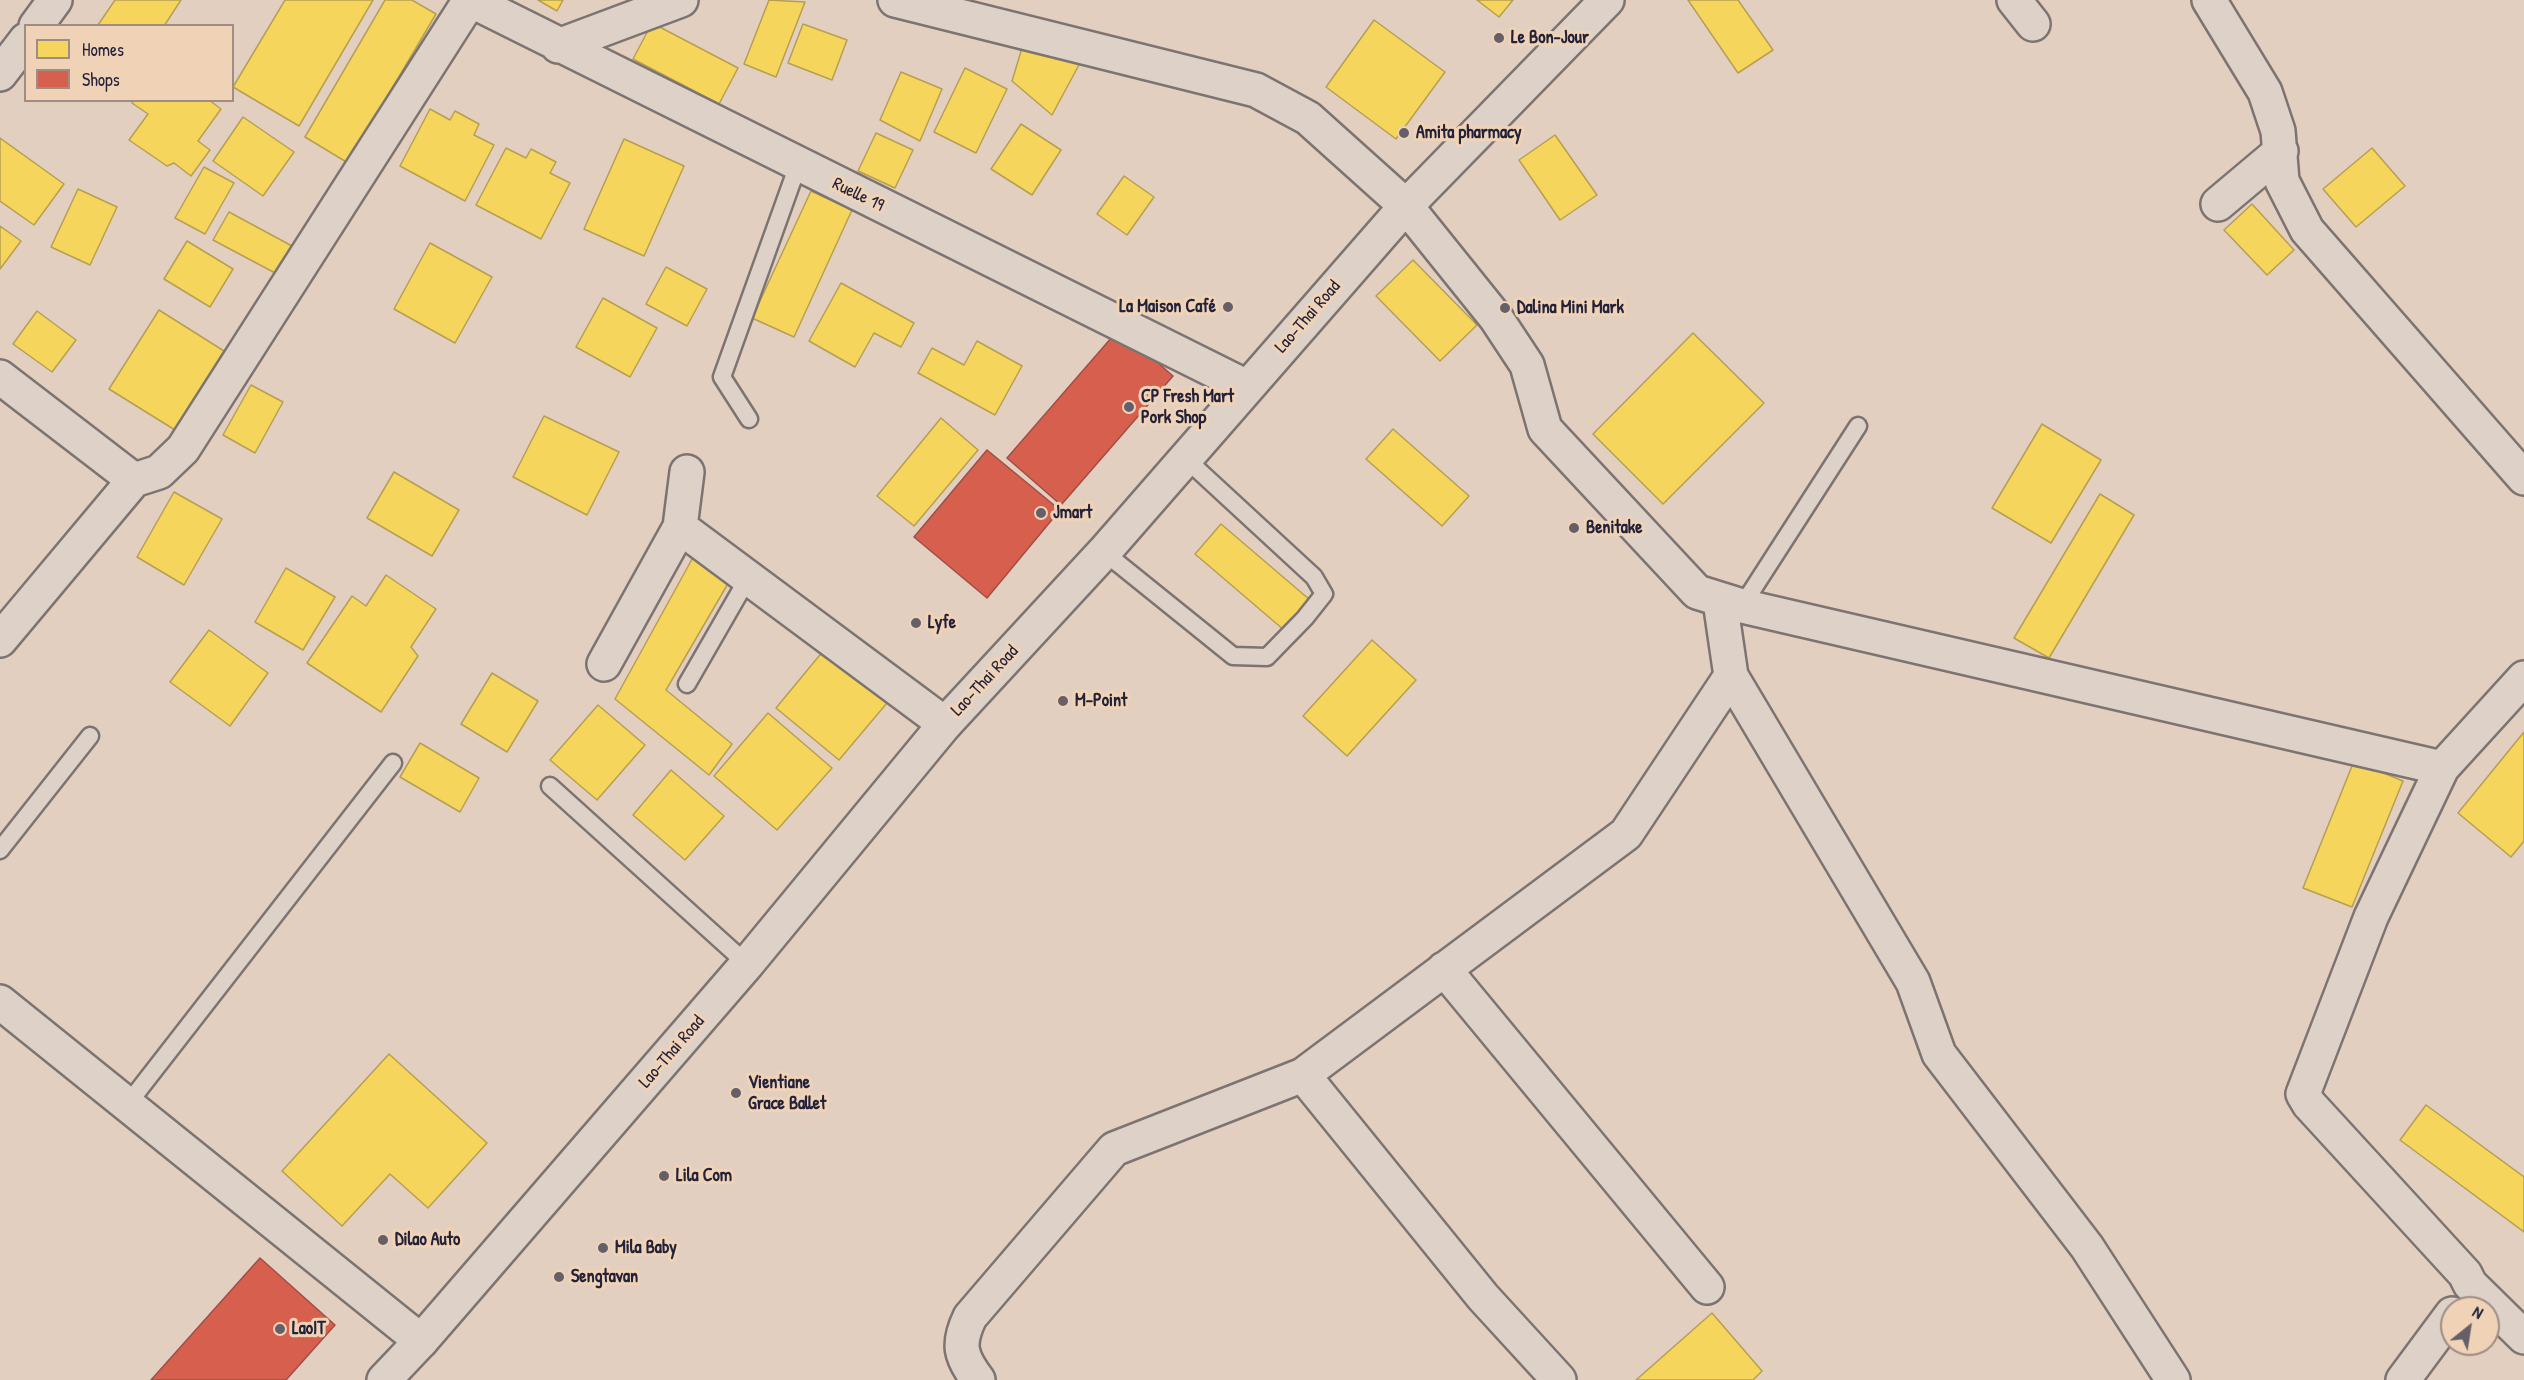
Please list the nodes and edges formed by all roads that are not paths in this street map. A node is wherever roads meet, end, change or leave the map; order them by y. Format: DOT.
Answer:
graph roads {
  1 [pos="55,0"];
  2 [pos="470,0"];
  3 [pos="681,0"];
  4 [pos="895,0"];
  5 [pos="1607,0"];
  6 [pos="2209,0"];
  7 [pos="950,6"];
  8 [pos="37,24"];
  9 [pos="24,43"];
  10 [pos="558,46"];
  11 [pos="0,74"];
  12 [pos="2281,151"];
  13 [pos="798,165"];
  14 [pos="2218,204"];
  15 [pos="1406,206"];
  16 [pos="0,377"];
  17 [pos="1247,387"];
  18 [pos="748,419"];
  19 [pos="1858,426"];
  20 [pos="1185,458"];
  21 [pos="687,471"];
  22 [pos="2524,478"];
  23 [pos="134,480"];
  24 [pos="680,527"];
  25 [pos="1104,552"];
  26 [pos="748,578"];
  27 [pos="1731,604"];
  28 [pos="0,640"];
  29 [pos="604,664"];
  30 [pos="1731,676"];
  31 [pos="2524,678"];
  32 [pos="687,684"];
  33 [pos="945,724"];
  34 [pos="90,736"];
  35 [pos="393,763"];
  36 [pos="2442,768"];
  37 [pos="550,786"];
  38 [pos="0,850"];
  39 [pos="747,964"];
  40 [pos="1444,969"];
  41 [pos="0,1002"];
  42 [pos="1303,1075"];
  43 [pos="127,1105"];
  44 [pos="1707,1287"];
  45 [pos="2463,1296"];
  46 [pos="2500,1321"];
  47 [pos="2440,1330"];
  48 [pos="2524,1337"];
  49 [pos="421,1341"];
  50 [pos="384,1380"];
  51 [pos="978,1380"];
  52 [pos="1559,1380"];
  53 [pos="2173,1380"];
  54 [pos="2403,1380"];
  1 -- 8 [label="street"];
  2 -- 10 [label="street, Ruelle 19"];
  2 -- 23 [label="street"];
  3 -- 10 [label="street"];
  4 -- 7 [label="street"];
  5 -- 15 [label="street, Lao-Thai Road"];
  6 -- 12 [label="street"];
  7 -- 15 [label="street"];
  9 -- 11 [label="street"];
  10 -- 13 [label="street, Ruelle 19"];
  12 -- 14 [label="street"];
  12 -- 22 [label="street"];
  13 -- 17 [label="street, Ruelle 19"];
  13 -- 18 [label="lane"];
  15 -- 17 [label="street, Lao-Thai Road"];
  15 -- 27 [label="street"];
  16 -- 23 [label="street"];
  17 -- 20 [label="street, Lao-Thai Road"];
  19 -- 27 [label="lane"];
  20 -- 25 [label="street, Lao-Thai Road"];
  20 -- 25 [label="lane"];
  21 -- 24 [label="street"];
  23 -- 28 [label="street"];
  24 -- 26 [label="street"];
  24 -- 29 [label="street"];
  25 -- 33 [label="street, Lao-Thai Road"];
  26 -- 32 [label="lane"];
  26 -- 33 [label="street"];
  27 -- 30 [label="street"];
  27 -- 36 [label="street"];
  30 -- 40 [label="street"];
  30 -- 53 [label="street"];
  31 -- 36 [label="street"];
  33 -- 39 [label="street, Lao-Thai Road"];
  34 -- 38 [label="lane"];
  35 -- 43 [label="lane"];
  36 -- 45 [label="street"];
  37 -- 39 [label="lane"];
  39 -- 49 [label="street, Lao-Thai Road"];
  40 -- 42 [label="street"];
  40 -- 44 [label="street"];
  41 -- 43 [label="street"];
  42 -- 51 [label="street"];
  42 -- 52 [label="street"];
  43 -- 49 [label="street"];
  46 -- 48 [label="street"];
  47 -- 54 [label="street"];
  49 -- 50 [label="street, Lao-Thai Road"];
}
